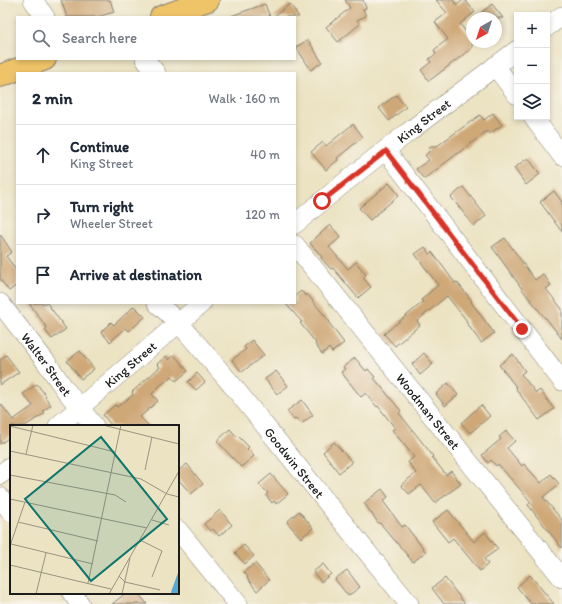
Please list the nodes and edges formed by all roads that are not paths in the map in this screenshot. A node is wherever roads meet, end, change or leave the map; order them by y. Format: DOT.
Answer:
graph roads {
  1 [pos="33,0"];
  2 [pos="200,1"];
  3 [pos="44,16"];
  4 [pos="163,16"];
  5 [pos="562,16"];
  6 [pos="550,25"];
  7 [pos="514,52"];
  8 [pos="42,60"];
  9 [pos="146,60"];
  10 [pos="495,66"];
  11 [pos="155,72"];
  12 [pos="0,76"];
  13 [pos="514,91"];
  14 [pos="535,120"];
  15 [pos="386,151"];
  16 [pos="562,156"];
  17 [pos="296,223"];
  18 [pos="296,246"];
  19 [pos="0,303"];
  20 [pos="159,304"];
  21 [pos="201,304"];
  22 [pos="179,323"];
  23 [pos="562,381"];
  24 [pos="79,408"];
  25 [pos="59,425"];
  26 [pos="93,425"];
  27 [pos="10,467"];
  28 [pos="0,475"];
  29 [pos="0,497"];
  30 [pos="10,511"];
  31 [pos="179,531"];
  32 [pos="562,578"];
  33 [pos="73,594"];
  34 [pos="80,604"];
  35 [pos="238,604"];
  36 [pos="409,604"];
  1 -- 3 [label="street"];
  2 -- 4 [label="main road"];
  5 -- 6 [label="street"];
  7 -- 10 [label="street, King Street"];
  8 -- 12 [label="main road"];
  9 -- 11 [label="street"];
  10 -- 13 [label="street"];
  10 -- 15 [label="street, King Street"];
  14 -- 16 [label="street"];
  15 -- 17 [label="street, King Street"];
  15 -- 23 [label="street"];
  18 -- 32 [label="street, Woodman Street"];
  19 -- 24 [label="street, Walter Street"];
  20 -- 22 [label="street, Goodwin Street"];
  21 -- 22 [label="street, King Street"];
  22 -- 24 [label="street, King Street"];
  22 -- 36 [label="street, Goodwin Street"];
  24 -- 25 [label="street, King Street"];
  24 -- 26 [label="street, Walter Street"];
  27 -- 28 [label="street"];
  29 -- 30 [label="street"];
  31 -- 35 [label="street"];
  33 -- 34 [label="street"];
}
